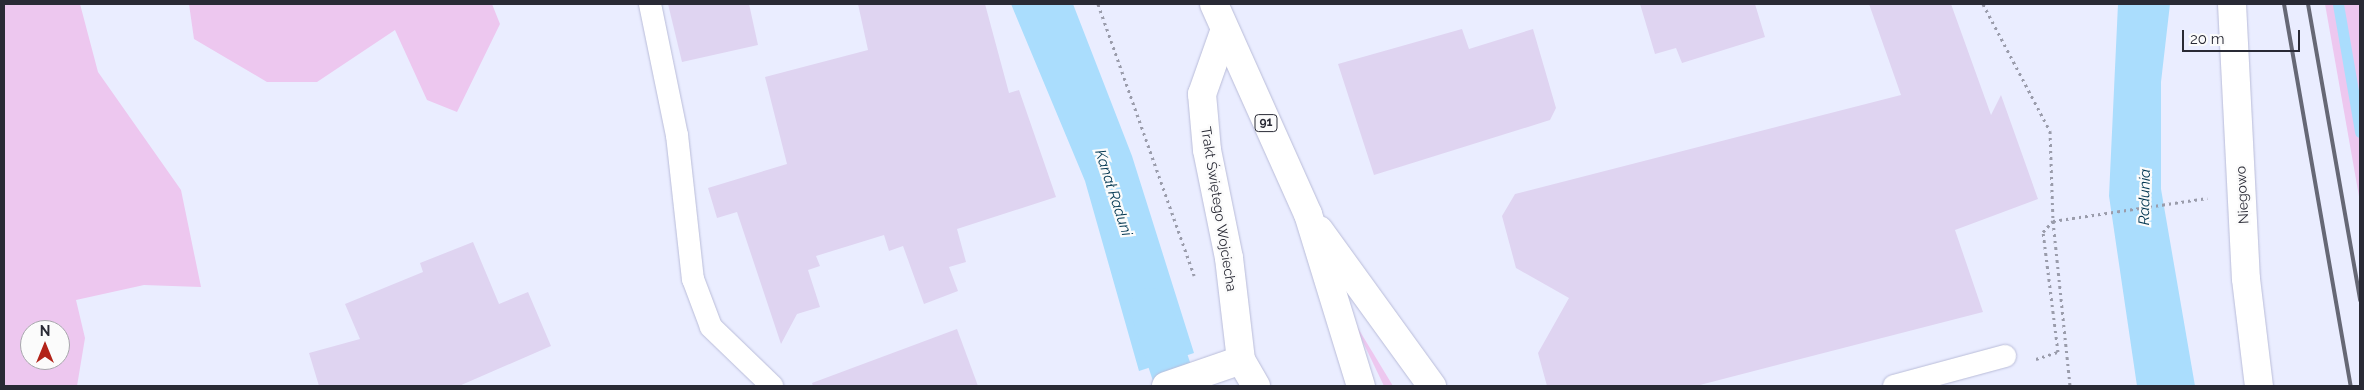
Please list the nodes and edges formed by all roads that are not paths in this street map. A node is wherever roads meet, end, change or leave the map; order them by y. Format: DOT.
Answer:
graph roads {
  1 [pos="650,4"];
  2 [pos="1214,4"];
  3 [pos="2232,4"];
  4 [pos="1224,32"];
  5 [pos="1308,214"];
  6 [pos="2005,356"];
  7 [pos="1241,360"];
  8 [pos="772,386"];
  9 [pos="1166,386"];
  10 [pos="1256,386"];
  11 [pos="1361,386"];
  12 [pos="1432,386"];
  13 [pos="1894,386"];
  14 [pos="2259,386"];
  1 -- 8 [label="lane"];
  2 -- 4 [label="street, 91"];
  3 -- 14 [label="street, Niegowo"];
  4 -- 5 [label="street, 91"];
  4 -- 7 [label="street, Trakt Świętego Wojciecha"];
  5 -- 11 [label="street, 91"];
  5 -- 12 [label="street, 91"];
  6 -- 13 [label="lane"];
  7 -- 9 [label="street"];
  7 -- 10 [label="street, Trakt Świętego Wojciecha"];
}
